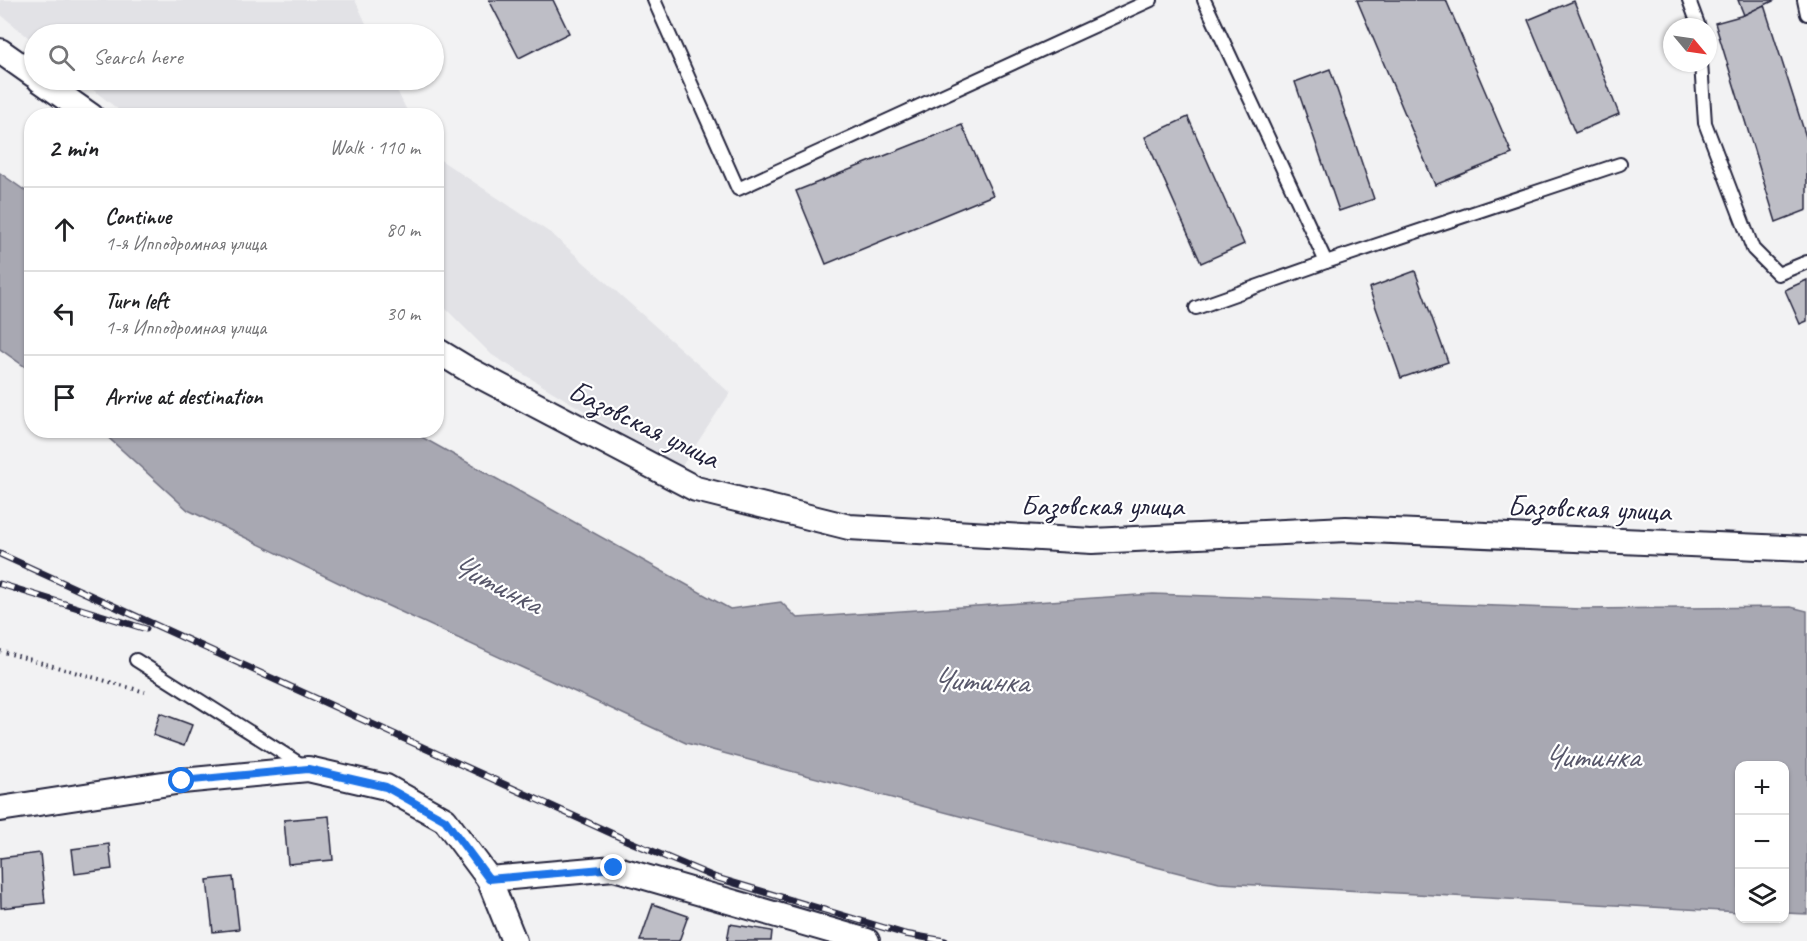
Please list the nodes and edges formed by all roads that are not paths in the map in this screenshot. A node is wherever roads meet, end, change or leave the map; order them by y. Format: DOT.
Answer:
graph roads {
  1 [pos="654,0"];
  2 [pos="1151,0"];
  3 [pos="1204,0"];
  4 [pos="1689,0"];
  5 [pos="1804,0"];
  6 [pos="1807,14"];
  7 [pos="1696,18"];
  8 [pos="0,51"];
  9 [pos="24,68"];
  10 [pos="1702,72"];
  11 [pos="54,90"];
  12 [pos="80,108"];
  13 [pos="1620,164"];
  14 [pos="1326,262"];
  15 [pos="1807,262"];
  16 [pos="1196,309"];
  17 [pos="444,355"];
  18 [pos="1807,549"];
  19 [pos="136,660"];
  20 [pos="308,769"];
  21 [pos="0,809"];
  22 [pos="489,879"];
  23 [pos="514,941"];
  24 [pos="867,941"];
  1 -- 2 [label="lane"];
  3 -- 14 [label="lane"];
  4 -- 7 [label="lane"];
  5 -- 6 [label="lane"];
  8 -- 9 [label="street"];
  10 -- 15 [label="lane"];
  11 -- 12 [label="street"];
  13 -- 14 [label="lane"];
  14 -- 16 [label="lane"];
  17 -- 18 [label="street, Базовская улица"];
  19 -- 20 [label="lane"];
  20 -- 21 [label="street"];
  20 -- 22 [label="street"];
  22 -- 23 [label="street"];
  22 -- 24 [label="street"];
}
